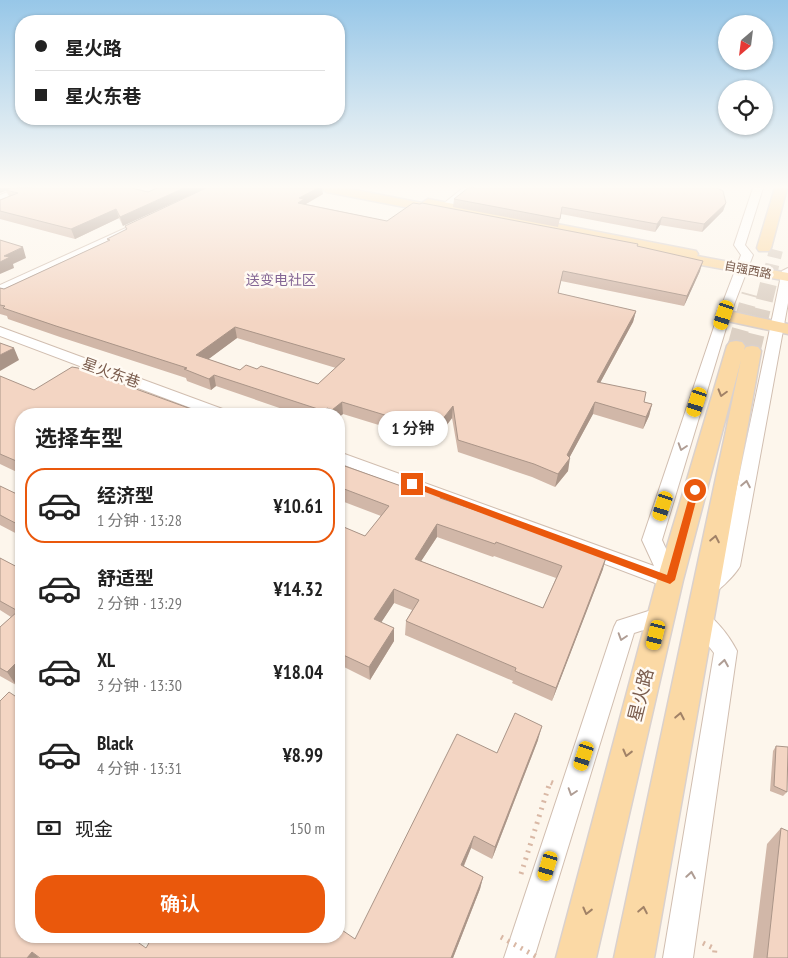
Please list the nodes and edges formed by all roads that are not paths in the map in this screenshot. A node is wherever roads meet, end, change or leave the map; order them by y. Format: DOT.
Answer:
graph roads {
  1 [pos="123,233"];
  2 [pos="579,233"];
  3 [pos="588,233"];
  4 [pos="743,233"];
  5 [pos="754,233"];
  6 [pos="773,233"];
  7 [pos="777,233"];
  8 [pos="744,262"];
  9 [pos="787,274"];
  10 [pos="0,290"];
  11 [pos="724,315"];
  12 [pos="782,328"];
  13 [pos="0,331"];
  14 [pos="206,408"];
  15 [pos="345,459"];
  16 [pos="670,580"];
  17 [pos="705,590"];
  18 [pos="661,616"];
  19 [pos="699,619"];
  20 [pos="519,958"];
  21 [pos="576,958"];
  22 [pos="634,958"];
  23 [pos="678,958"];
  1 -- 10 [label="street"];
  2 -- 8 [label="main road, 自强西路"];
  3 -- 8 [label="main road, 自强西路"];
  4 -- 8 [label="street"];
  5 -- 8 [label="street"];
  6 -- 7 [label="main road"];
  8 -- 9 [label="main road, 自强西路"];
  8 -- 11 [label="street"];
  9 -- 12 [label="street"];
  11 -- 12 [label="main road"];
  11 -- 16 [label="street, one-way"];
  17 -- 12 [label="street, one-way"];
  13 -- 14 [label="street, 星火东巷"];
  15 -- 16 [label="street"];
  17 -- 16 [label="main road, 星火路, one-way"];
  16 -- 18 [label="main road, 星火路"];
  17 -- 19 [label="main road, 星火路"];
  18 -- 20 [label="street, one-way"];
  18 -- 21 [label="main road, 星火路, one-way"];
  22 -- 19 [label="main road, 星火路, one-way"];
  23 -- 19 [label="street, one-way"];
}
